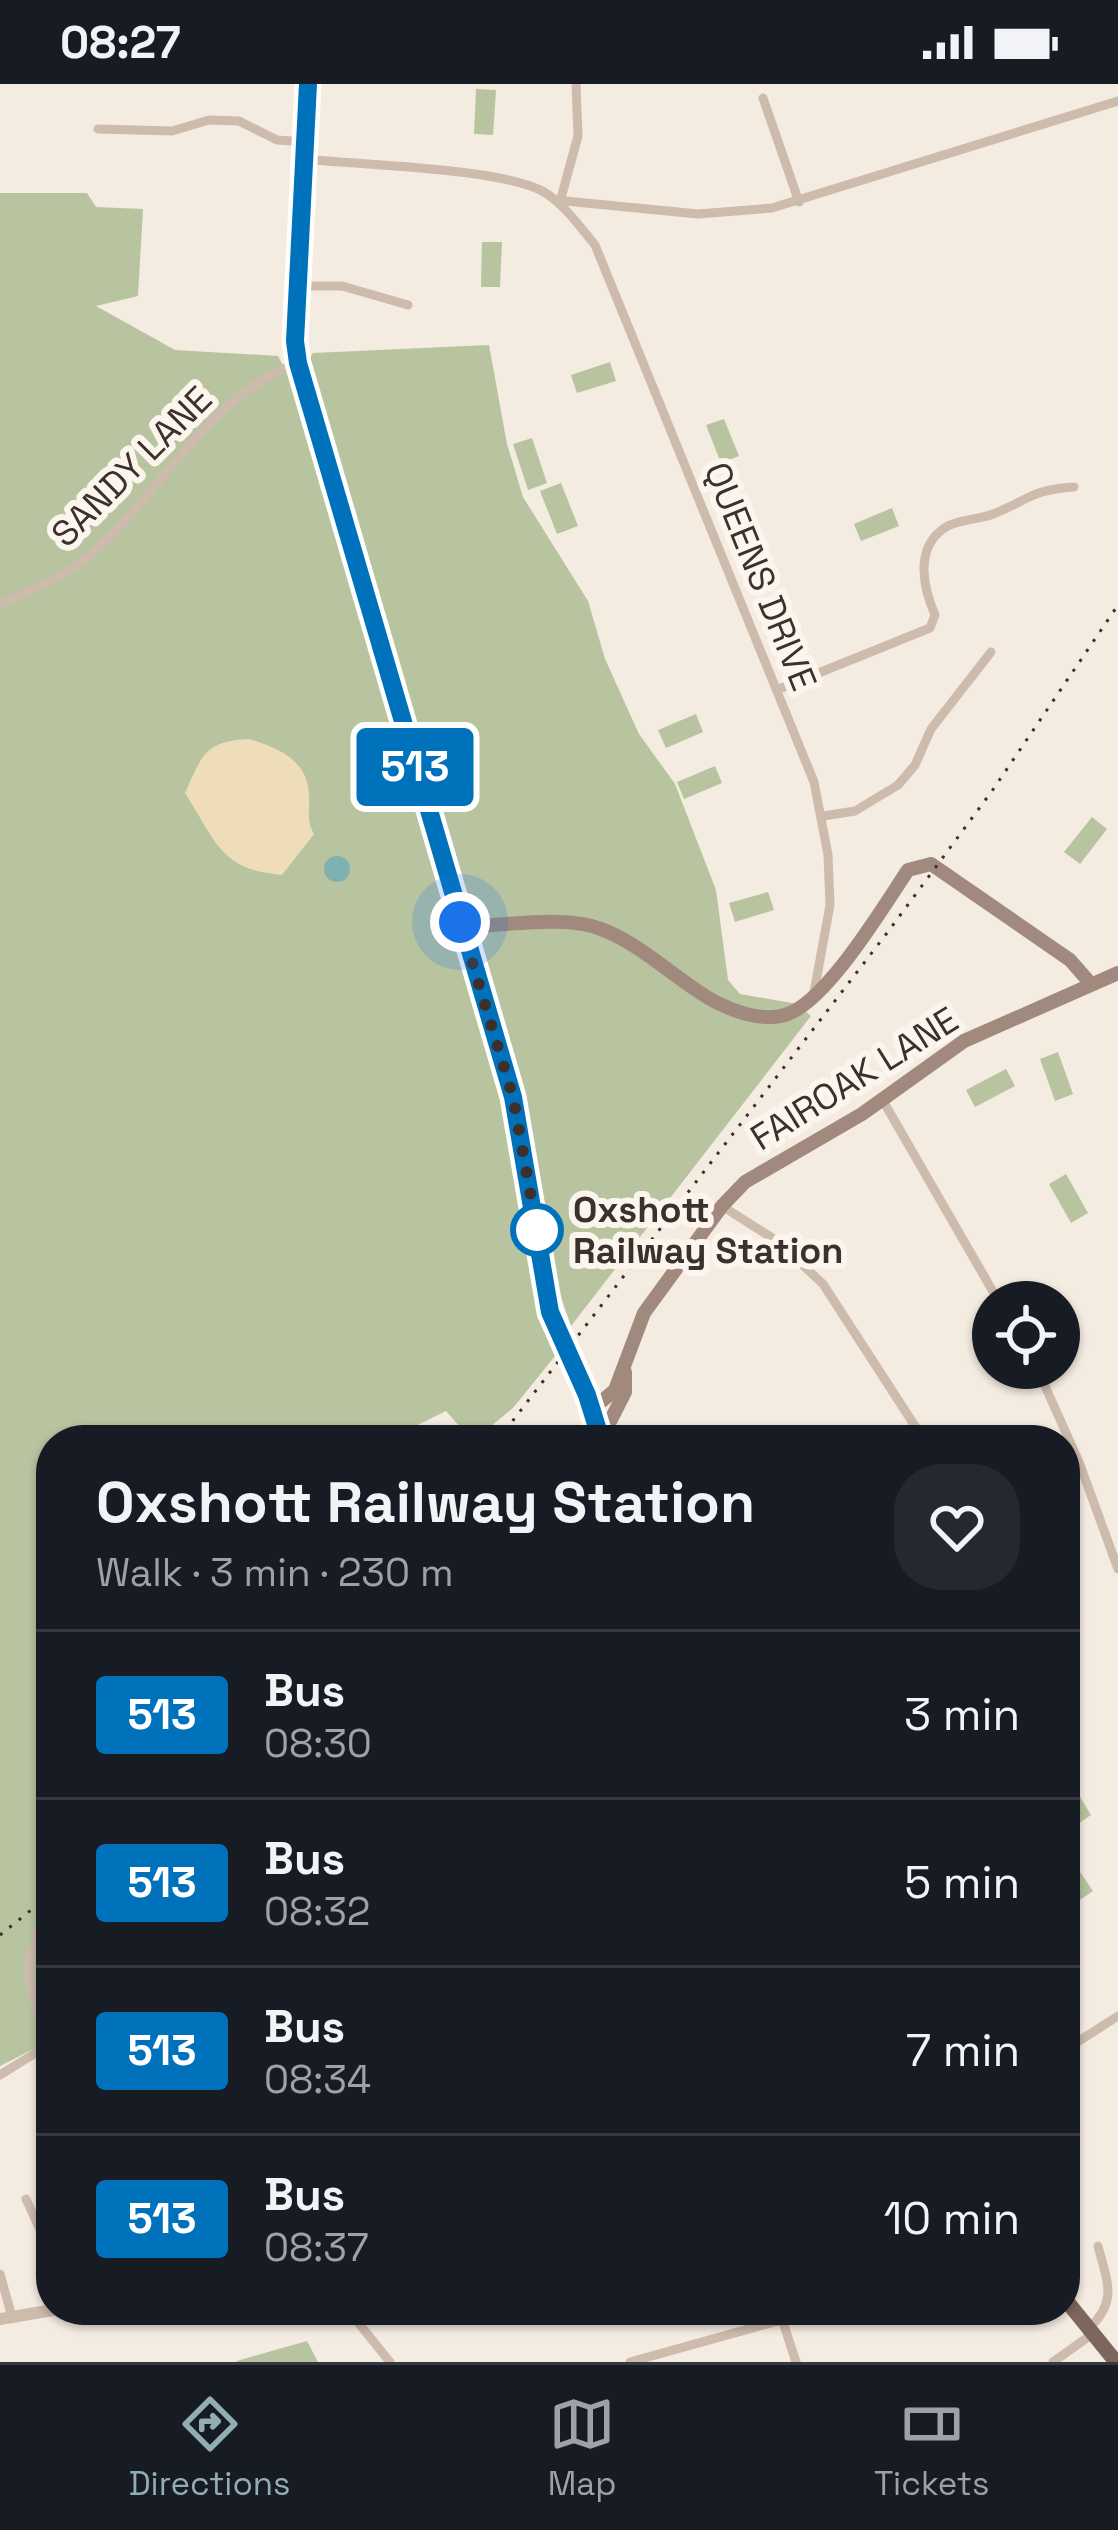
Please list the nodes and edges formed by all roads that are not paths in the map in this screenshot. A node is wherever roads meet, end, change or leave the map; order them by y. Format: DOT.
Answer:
graph roads {
  1 [pos="308,84"];
  2 [pos="576,84"];
  3 [pos="764,98"];
  4 [pos="1118,101"];
  5 [pos="98,129"];
  6 [pos="304,150"];
  7 [pos="558,199"];
  8 [pos="799,202"];
  9 [pos="298,286"];
  10 [pos="408,305"];
  11 [pos="298,363"];
  12 [pos="1074,487"];
  13 [pos="0,604"];
  14 [pos="991,652"];
  15 [pos="779,689"];
  16 [pos="823,816"];
  17 [pos="461,927"];
  18 [pos="1117,978"];
  19 [pos="1091,984"];
  20 [pos="813,999"];
  21 [pos="882,1099"];
  22 [pos="722,1206"];
  23 [pos="987,1281"];
  24 [pos="624,1367"];
  25 [pos="1046,1389"];
  26 [pos="591,1405"];
  27 [pos="597,1425"];
  28 [pos="608,1425"];
  29 [pos="914,1425"];
  30 [pos="1062,1425"];
  31 [pos="1080,1465"];
  32 [pos="1118,1569"];
  33 [pos="36,1941"];
  34 [pos="36,2007"];
  35 [pos="1118,2016"];
  36 [pos="1080,2040"];
  37 [pos="36,2053"];
  38 [pos="0,2074"];
  39 [pos="26,2199"];
  40 [pos="36,2221"];
  41 [pos="1098,2246"];
  42 [pos="0,2274"];
  43 [pos="36,2313"];
  44 [pos="1080,2317"];
  45 [pos="6,2318"];
  46 [pos="360,2325"];
  47 [pos="761,2325"];
  48 [pos="784,2325"];
  49 [pos="1092,2330"];
  50 [pos="389,2362"];
  51 [pos="630,2362"];
  52 [pos="796,2362"];
  53 [pos="1053,2362"];
  54 [pos="1116,2362"];
  1 -- 6 [label="main road"];
  2 -- 7 [label="street"];
  3 -- 8 [label="street"];
  4 -- 8 [label="street"];
  5 -- 6 [label="street"];
  6 -- 7 [label="street"];
  6 -- 9 [label="main road"];
  7 -- 8 [label="street"];
  7 -- 15 [label="street, QUEENS DRIVE"];
  9 -- 10 [label="street"];
  9 -- 11 [label="main road"];
  11 -- 13 [label="street, SANDY LANE"];
  11 -- 17 [label="main road"];
  12 -- 15 [label="street"];
  14 -- 16 [label="street"];
  15 -- 16 [label="street, QUEENS DRIVE"];
  16 -- 20 [label="street, QUEENS DRIVE"];
  17 -- 20 [label="main road"];
  17 -- 26 [label="main road, bridge"];
  18 -- 19 [label="main road, FAIROAK LANE"];
  19 -- 20 [label="main road"];
  19 -- 21 [label="main road, FAIROAK LANE"];
  21 -- 22 [label="main road, FAIROAK LANE"];
  21 -- 23 [label="street"];
  22 -- 24 [label="main road, FAIROAK LANE"];
  22 -- 29 [label="street"];
  24 -- 26 [label="main road, FAIROAK LANE"];
  24 -- 28 [label="main road"];
  25 -- 30 [label="street"];
  26 -- 27 [label="main road"];
  31 -- 32 [label="street"];
  33 -- 34 [label="street"];
  35 -- 36 [label="street"];
  37 -- 38 [label="street"];
  39 -- 40 [label="street"];
  41 -- 49 [label="street"];
  42 -- 45 [label="street"];
  43 -- 45 [label="street"];
  44 -- 49 [label="main road"];
  46 -- 50 [label="street"];
  47 -- 51 [label="street"];
  48 -- 52 [label="street"];
  49 -- 53 [label="street"];
  49 -- 54 [label="main road"];
}
